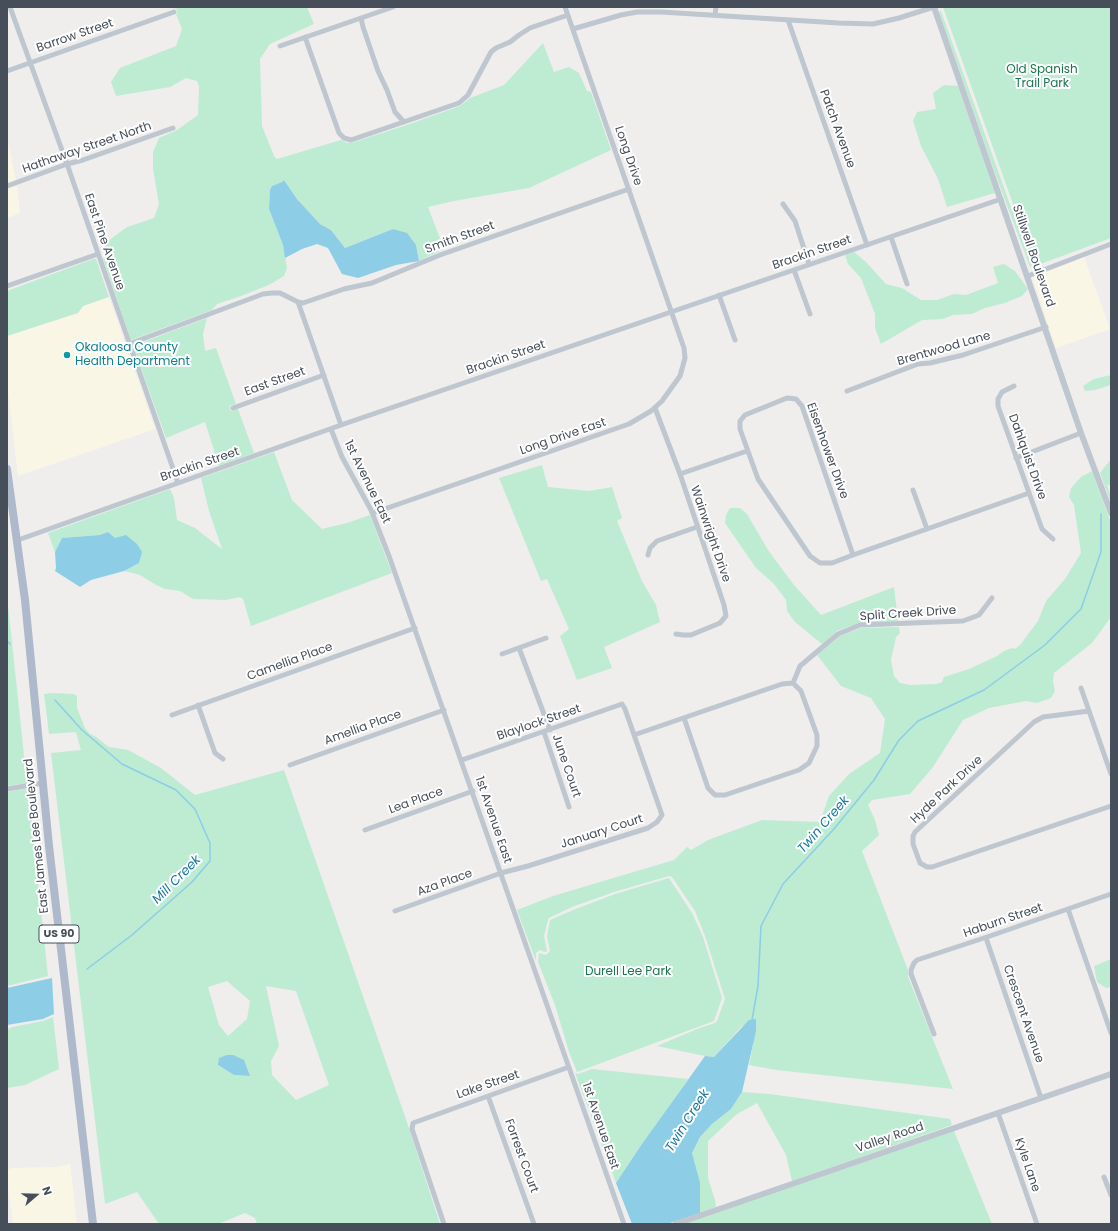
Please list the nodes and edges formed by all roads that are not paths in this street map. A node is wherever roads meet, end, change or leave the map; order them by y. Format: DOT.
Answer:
graph roads {
  1 [pos="10,7"];
  2 [pos="393,7"];
  3 [pos="565,7"];
  4 [pos="716,7"];
  5 [pos="934,7"];
  6 [pos="377,10"];
  7 [pos="174,12"];
  8 [pos="568,15"];
  9 [pos="716,15"];
  10 [pos="361,18"];
  11 [pos="788,20"];
  12 [pos="573,29"];
  13 [pos="306,37"];
  14 [pos="280,46"];
  15 [pos="29,63"];
  16 [pos="7,71"];
  17 [pos="404,122"];
  18 [pos="174,128"];
  19 [pos="67,164"];
  20 [pos="7,186"];
  21 [pos="629,189"];
  22 [pos="1001,199"];
  23 [pos="783,204"];
  24 [pos="891,237"];
  25 [pos="1111,244"];
  26 [pos="867,245"];
  27 [pos="98,254"];
  28 [pos="809,264"];
  29 [pos="794,270"];
  30 [pos="1028,276"];
  31 [pos="907,284"];
  32 [pos="7,286"];
  33 [pos="719,295"];
  34 [pos="298,302"];
  35 [pos="671,312"];
  36 [pos="810,314"];
  37 [pos="1046,327"];
  38 [pos="735,340"];
  39 [pos="129,344"];
  40 [pos="324,375"];
  41 [pos="1014,386"];
  42 [pos="847,391"];
  43 [pos="233,408"];
  44 [pos="655,408"];
  45 [pos="341,425"];
  46 [pos="331,429"];
  47 [pos="1081,433"];
  48 [pos="748,451"];
  49 [pos="1016,458"];
  50 [pos="7,469"];
  51 [pos="680,474"];
  52 [pos="178,483"];
  53 [pos="913,490"];
  54 [pos="1029,493"];
  55 [pos="1111,512"];
  56 [pos="373,513"];
  57 [pos="697,527"];
  58 [pos="927,529"];
  59 [pos="1053,539"];
  60 [pos="18,540"];
  61 [pos="648,555"];
  62 [pos="853,555"];
  63 [pos="992,598"];
  64 [pos="415,628"];
  65 [pos="676,634"];
  66 [pos="546,638"];
  67 [pos="519,648"];
  68 [pos="502,654"];
  69 [pos="793,683"];
  70 [pos="1080,688"];
  71 [pos="622,704"];
  72 [pos="198,705"];
  73 [pos="444,710"];
  74 [pos="1089,711"];
  75 [pos="172,715"];
  76 [pos="684,718"];
  77 [pos="550,730"];
  78 [pos="544,732"];
  79 [pos="634,735"];
  80 [pos="223,759"];
  81 [pos="462,760"];
  82 [pos="290,765"];
  83 [pos="1111,774"];
  84 [pos="43,783"];
  85 [pos="7,789"];
  86 [pos="473,792"];
  87 [pos="1111,806"];
  88 [pos="569,807"];
  89 [pos="365,830"];
  90 [pos="501,873"];
  91 [pos="1111,894"];
  92 [pos="1068,909"];
  93 [pos="395,911"];
  94 [pos="986,938"];
  95 [pos="1111,1032"];
  96 [pos="934,1034"];
  97 [pos="569,1067"];
  98 [pos="1111,1074"];
  99 [pos="488,1096"];
  100 [pos="1041,1098"];
  101 [pos="998,1113"];
  102 [pos="1104,1177"];
  103 [pos="1111,1196"];
  104 [pos="93,1224"];
  105 [pos="444,1224"];
  106 [pos="534,1224"];
  107 [pos="624,1224"];
  108 [pos="676,1224"];
  109 [pos="1037,1224"];
  1 -- 15 [label="street, East Pine Avenue"];
  2 -- 6 [label="street"];
  3 -- 8 [label="street, Long Drive"];
  4 -- 9 [label="street"];
  5 -- 11 [label="street"];
  5 -- 22 [label="street, Stillwell Boulevard"];
  6 -- 10 [label="street"];
  7 -- 15 [label="street, Barrow Street"];
  8 -- 12 [label="street, Long Drive"];
  8 -- 17 [label="street"];
  9 -- 11 [label="street"];
  9 -- 12 [label="street"];
  10 -- 13 [label="street"];
  10 -- 17 [label="street"];
  11 -- 26 [label="street, Patch Avenue"];
  12 -- 21 [label="street, Long Drive"];
  13 -- 14 [label="street"];
  13 -- 17 [label="street"];
  15 -- 16 [label="street, Barrow Street"];
  15 -- 19 [label="street, East Pine Avenue"];
  18 -- 19 [label="street, Hathaway Street North"];
  19 -- 20 [label="street, Hathaway Street North"];
  19 -- 27 [label="street, East Pine Avenue"];
  21 -- 34 [label="street, Smith Street"];
  21 -- 35 [label="street, Long Drive"];
  22 -- 24 [label="street, Brackin Street"];
  22 -- 30 [label="street, Stillwell Boulevard"];
  23 -- 28 [label="street"];
  24 -- 26 [label="street, Brackin Street"];
  24 -- 31 [label="street"];
  25 -- 30 [label="street"];
  26 -- 28 [label="street, Brackin Street"];
  27 -- 32 [label="street"];
  27 -- 39 [label="street, East Pine Avenue"];
  28 -- 29 [label="street, Brackin Street"];
  29 -- 33 [label="street, Brackin Street"];
  29 -- 36 [label="street"];
  30 -- 37 [label="street, Stillwell Boulevard"];
  33 -- 35 [label="street, Brackin Street"];
  33 -- 38 [label="street"];
  34 -- 39 [label="street"];
  34 -- 40 [label="street, 1st Avenue East"];
  35 -- 44 [label="street, Long Drive East"];
  35 -- 45 [label="street, Brackin Street"];
  37 -- 42 [label="street, Brentwood Lane"];
  37 -- 47 [label="street, Stillwell Boulevard"];
  39 -- 52 [label="street, East Pine Avenue"];
  40 -- 43 [label="street, East Street"];
  40 -- 45 [label="street, 1st Avenue East"];
  41 -- 49 [label="street, Dahlquist Drive"];
  44 -- 51 [label="street, Wainwright Drive"];
  44 -- 56 [label="street, Long Drive East"];
  45 -- 46 [label="street, Brackin Street"];
  46 -- 52 [label="street, Brackin Street"];
  46 -- 56 [label="street, 1st Avenue East"];
  47 -- 49 [label="street"];
  47 -- 55 [label="street, Stillwell Boulevard"];
  48 -- 51 [label="street"];
  48 -- 62 [label="street, Eisenhower Drive"];
  48 -- 62 [label="street, Eisenhower Drive"];
  49 -- 54 [label="street, Dahlquist Drive"];
  50 -- 60 [label="main road, East James Lee Boulevard / US 90"];
  51 -- 57 [label="street, Wainwright Drive"];
  52 -- 60 [label="street, Brackin Street"];
  53 -- 58 [label="street"];
  54 -- 58 [label="street, Eisenhower Drive"];
  54 -- 59 [label="street, Dahlquist Drive"];
  56 -- 64 [label="street, 1st Avenue East"];
  57 -- 61 [label="street"];
  57 -- 65 [label="street, Wainwright Drive"];
  58 -- 62 [label="street, Eisenhower Drive"];
  60 -- 84 [label="main road, East James Lee Boulevard / US 90"];
  63 -- 69 [label="street, Split Creek Drive"];
  64 -- 72 [label="street, Camellia Place"];
  64 -- 73 [label="street, 1st Avenue East"];
  66 -- 67 [label="street"];
  67 -- 68 [label="street"];
  67 -- 77 [label="street"];
  69 -- 76 [label="street"];
  69 -- 76 [label="street"];
  70 -- 74 [label="street"];
  71 -- 77 [label="street, Blaylock Street"];
  71 -- 79 [label="street, January Court"];
  72 -- 75 [label="street, Camellia Place"];
  72 -- 80 [label="street"];
  73 -- 81 [label="street, 1st Avenue East"];
  73 -- 82 [label="street, Amellia Place"];
  74 -- 83 [label="street"];
  74 -- 87 [label="street, Hyde Park Drive"];
  76 -- 79 [label="street"];
  77 -- 78 [label="street, Blaylock Street"];
  78 -- 81 [label="street, Blaylock Street"];
  78 -- 88 [label="street, June Court"];
  79 -- 90 [label="street, January Court"];
  81 -- 86 [label="street, 1st Avenue East"];
  84 -- 85 [label="street"];
  84 -- 104 [label="main road, East James Lee Boulevard / US 90"];
  86 -- 89 [label="street, Lea Place"];
  86 -- 90 [label="street, 1st Avenue East"];
  90 -- 93 [label="street, Aza Place"];
  90 -- 97 [label="street, 1st Avenue East"];
  91 -- 92 [label="street, Haburn Street"];
  92 -- 94 [label="street, Haburn Street"];
  92 -- 95 [label="street"];
  94 -- 96 [label="street, Haburn Street"];
  94 -- 100 [label="street, Crescent Avenue"];
  97 -- 99 [label="street, Lake Street"];
  97 -- 107 [label="street, 1st Avenue East"];
  98 -- 100 [label="street, Valley Road"];
  99 -- 105 [label="street, Lake Street"];
  99 -- 106 [label="street, Forrest Court"];
  100 -- 101 [label="street, Valley Road"];
  101 -- 108 [label="street, Valley Road"];
  101 -- 109 [label="street, Kyle Lane"];
  102 -- 103 [label="street"];
}
